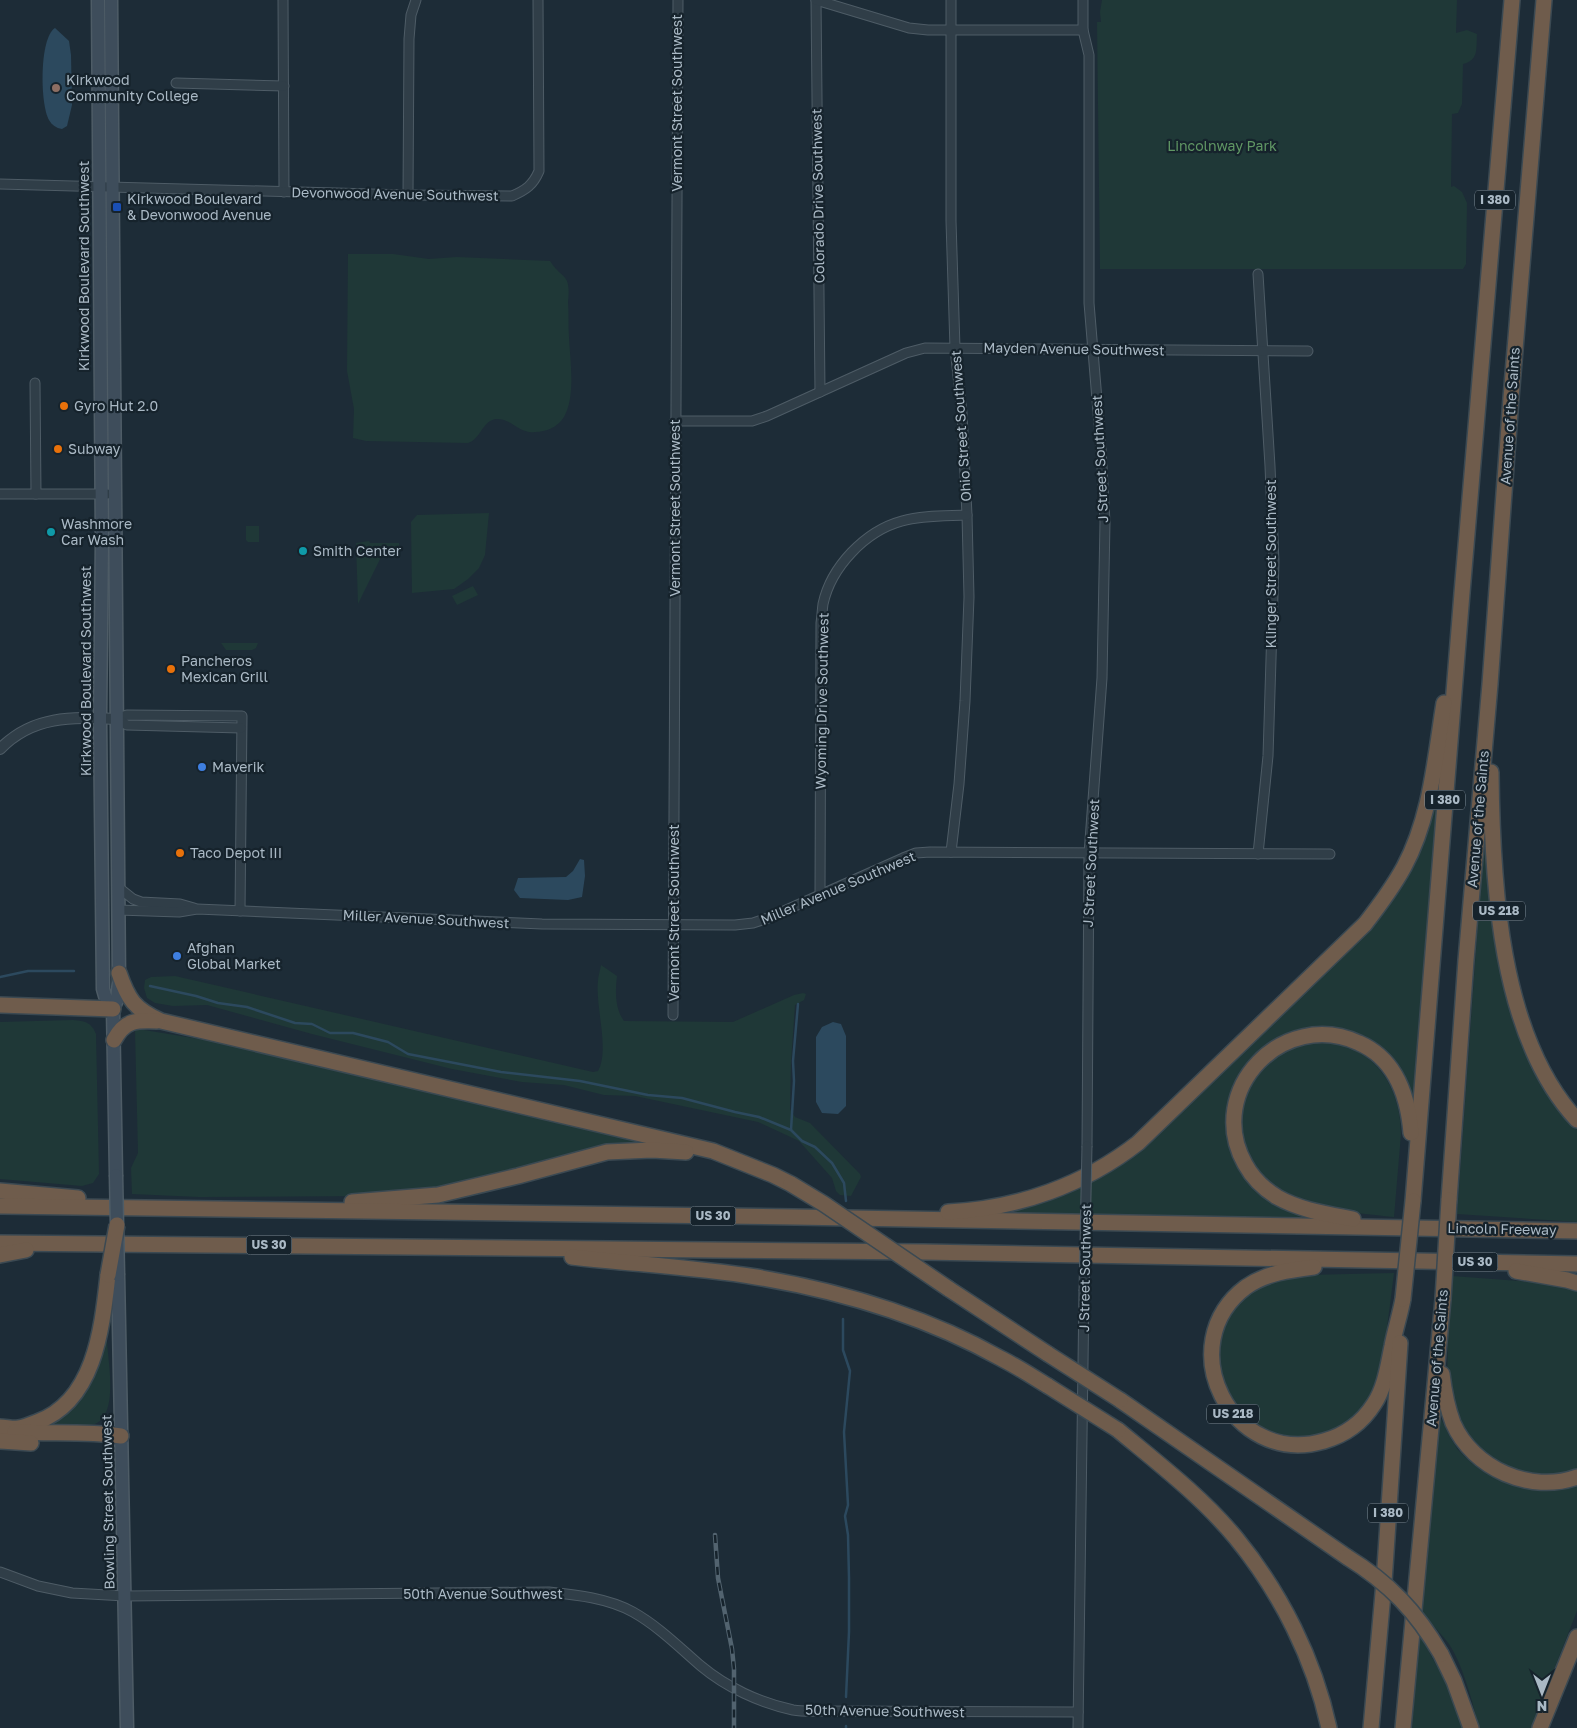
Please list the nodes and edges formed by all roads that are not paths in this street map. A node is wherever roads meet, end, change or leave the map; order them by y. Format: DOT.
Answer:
graph roads {
  1 [pos="98,0"];
  2 [pos="111,0"];
  3 [pos="283,0"];
  4 [pos="416,0"];
  5 [pos="538,0"];
  6 [pos="678,0"];
  7 [pos="816,0"];
  8 [pos="951,0"];
  9 [pos="1083,0"];
  10 [pos="1512,0"];
  11 [pos="1544,0"];
  12 [pos="951,30"];
  13 [pos="1083,30"];
  14 [pos="176,83"];
  15 [pos="284,86"];
  16 [pos="0,184"];
  17 [pos="105,188"];
  18 [pos="284,192"];
  19 [pos="408,195"];
  20 [pos="1258,274"];
  21 [pos="955,348"];
  22 [pos="1093,350"];
  23 [pos="1262,350"];
  24 [pos="1308,351"];
  25 [pos="35,383"];
  26 [pos="820,392"];
  27 [pos="675,420"];
  28 [pos="0,494"];
  29 [pos="36,494"];
  30 [pos="101,494"];
  31 [pos="115,494"];
  32 [pos="967,515"];
  33 [pos="1462,593"];
  34 [pos="1490,684"];
  35 [pos="100,718"];
  36 [pos="116,719"];
  37 [pos="241,728"];
  38 [pos="0,749"];
  39 [pos="951,852"];
  40 [pos="1089,854"];
  41 [pos="1258,854"];
  42 [pos="1330,854"];
  43 [pos="102,874"];
  44 [pos="118,887"];
  45 [pos="820,894"];
  46 [pos="197,909"];
  47 [pos="118,910"];
  48 [pos="240,911"];
  49 [pos="674,926"];
  50 [pos="119,973"];
  51 [pos="0,1005"];
  52 [pos="113,1009"];
  53 [pos="0,1014"];
  54 [pos="673,1015"];
  55 [pos="161,1021"];
  56 [pos="114,1040"];
  57 [pos="1577,1120"];
  58 [pos="730,1159"];
  59 [pos="1414,1179"];
  60 [pos="0,1191"];
  61 [pos="0,1206"];
  62 [pos="202,1209"];
  63 [pos="258,1209"];
  64 [pos="795,1217"];
  65 [pos="117,1225"];
  66 [pos="1427,1227"];
  67 [pos="1577,1231"];
  68 [pos="0,1243"];
  69 [pos="60,1244"];
  70 [pos="478,1247"];
  71 [pos="0,1255"];
  72 [pos="1373,1261"];
  73 [pos="1465,1262"];
  74 [pos="1577,1264"];
  75 [pos="113,1275"];
  76 [pos="1577,1283"];
  77 [pos="1404,1299"];
  78 [pos="1443,1300"];
  79 [pos="0,1428"];
  80 [pos="121,1436"];
  81 [pos="0,1441"];
  82 [pos="1577,1477"];
  83 [pos="0,1572"];
  84 [pos="125,1596"];
  85 [pos="1577,1637"];
  86 [pos="1078,1712"];
  87 [pos="127,1728"];
  88 [pos="1078,1728"];
  89 [pos="1329,1728"];
  90 [pos="1371,1728"];
  91 [pos="1403,1728"];
  92 [pos="1471,1728"];
  93 [pos="1540,1728"];
  1 -- 17 [label="main road, Kirkwood Boulevard Southwest"];
  2 -- 17 [label="main road, Kirkwood Boulevard Southwest"];
  3 -- 15 [label="street"];
  4 -- 19 [label="street"];
  5 -- 19 [label="street, Devonwood Avenue Southwest"];
  6 -- 27 [label="street, Vermont Street Southwest"];
  7 -- 12 [label="street"];
  7 -- 26 [label="street, Colorado Drive Southwest"];
  8 -- 12 [label="street, Ohio Street Southwest"];
  9 -- 13 [label="street, J Street Southwest"];
  10 -- 33 [label="highway, I 380"];
  11 -- 34 [label="highway, Avenue of the Saints / I 380"];
  12 -- 13 [label="street"];
  12 -- 21 [label="street, Ohio Street Southwest"];
  13 -- 22 [label="street, J Street Southwest"];
  14 -- 15 [label="street"];
  15 -- 18 [label="street"];
  16 -- 17 [label="street, Devonwood Avenue Southwest"];
  17 -- 18 [label="street, Devonwood Avenue Southwest"];
  17 -- 30 [label="main road, Kirkwood Boulevard Southwest"];
  17 -- 31 [label="main road, Kirkwood Boulevard Southwest"];
  18 -- 19 [label="street, Devonwood Avenue Southwest"];
  20 -- 23 [label="street, Klinger Street Southwest"];
  21 -- 22 [label="street, Mayden Avenue Southwest"];
  21 -- 26 [label="street, Mayden Avenue Southwest"];
  21 -- 32 [label="street, Ohio Street Southwest"];
  22 -- 23 [label="street, Mayden Avenue Southwest"];
  22 -- 40 [label="street, J Street Southwest"];
  23 -- 24 [label="street, Mayden Avenue Southwest"];
  23 -- 41 [label="street, Klinger Street Southwest"];
  25 -- 29 [label="street"];
  26 -- 27 [label="street, Mayden Avenue Southwest"];
  27 -- 49 [label="street, Vermont Street Southwest"];
  28 -- 29 [label="street"];
  29 -- 30 [label="street"];
  30 -- 31 [label="street"];
  30 -- 35 [label="main road, Kirkwood Boulevard Southwest"];
  31 -- 36 [label="main road, Kirkwood Boulevard Southwest"];
  32 -- 39 [label="street, Ohio Street Southwest"];
  32 -- 45 [label="street, Wyoming Drive Southwest"];
  33 -- 59 [label="highway, I 380"];
  33 -- 64 [label="highway"];
  34 -- 57 [label="highway, US 218"];
  34 -- 78 [label="highway, Avenue of the Saints / I 380, bridge"];
  35 -- 36 [label="street"];
  35 -- 38 [label="street"];
  35 -- 43 [label="main road, Kirkwood Boulevard Southwest"];
  36 -- 37 [label="street"];
  36 -- 37 [label="street"];
  36 -- 44 [label="main road, Kirkwood Boulevard Southwest"];
  37 -- 48 [label="street"];
  39 -- 40 [label="street, Miller Avenue Southwest"];
  39 -- 45 [label="street, Miller Avenue Southwest"];
  40 -- 41 [label="street, Miller Avenue Southwest"];
  40 -- 86 [label="street, J Street Southwest, bridge"];
  41 -- 42 [label="street, Miller Avenue Southwest"];
  43 -- 47 [label="main road"];
  43 -- 52 [label="main road, Kirkwood Boulevard Southwest"];
  44 -- 46 [label="street, Miller Avenue Southwest"];
  44 -- 47 [label="main road, Kirkwood Boulevard Southwest"];
  45 -- 49 [label="street, Miller Avenue Southwest"];
  46 -- 47 [label="street, Miller Avenue Southwest"];
  46 -- 48 [label="street, Miller Avenue Southwest"];
  47 -- 50 [label="main road, Kirkwood Boulevard Southwest"];
  48 -- 49 [label="street, Miller Avenue Southwest"];
  49 -- 54 [label="street, Vermont Street Southwest"];
  50 -- 52 [label="main road, Kirkwood Boulevard Southwest"];
  50 -- 55 [label="highway"];
  51 -- 52 [label="highway"];
  52 -- 53 [label="highway"];
  52 -- 56 [label="main road, Kirkwood Boulevard Southwest"];
  55 -- 56 [label="highway"];
  55 -- 58 [label="highway"];
  56 -- 65 [label="main road, Kirkwood Boulevard Southwest, bridge"];
  58 -- 63 [label="highway"];
  58 -- 92 [label="highway, bridge"];
  59 -- 66 [label="highway"];
  59 -- 77 [label="highway, I 380, bridge"];
  60 -- 62 [label="highway"];
  61 -- 62 [label="highway, US 30"];
  62 -- 63 [label="highway, US 30"];
  63 -- 64 [label="highway, US 30"];
  64 -- 66 [label="highway, US 30"];
  65 -- 75 [label="highway, bridge"];
  66 -- 67 [label="highway, Lincoln Freeway / US 30"];
  68 -- 69 [label="highway, US 30"];
  69 -- 70 [label="highway, US 30"];
  69 -- 71 [label="highway"];
  70 -- 72 [label="highway, US 30"];
  70 -- 89 [label="highway, bridge"];
  72 -- 73 [label="highway, US 30"];
  72 -- 77 [label="highway, US 218"];
  73 -- 74 [label="highway, US 30"];
  73 -- 76 [label="highway"];
  75 -- 79 [label="highway"];
  75 -- 80 [label="main road, Bowling Street Southwest"];
  77 -- 90 [label="highway, I 380"];
  78 -- 82 [label="highway"];
  78 -- 91 [label="highway, Avenue of the Saints / I 380"];
  79 -- 80 [label="highway"];
  80 -- 81 [label="highway"];
  80 -- 84 [label="main road, Bowling Street Southwest"];
  83 -- 84 [label="street, 50th Avenue Southwest"];
  84 -- 86 [label="street, 50th Avenue Southwest"];
  84 -- 87 [label="main road, Bowling Street Southwest"];
  85 -- 93 [label="highway"];
  86 -- 88 [label="street, J Street Southwest"];
}
